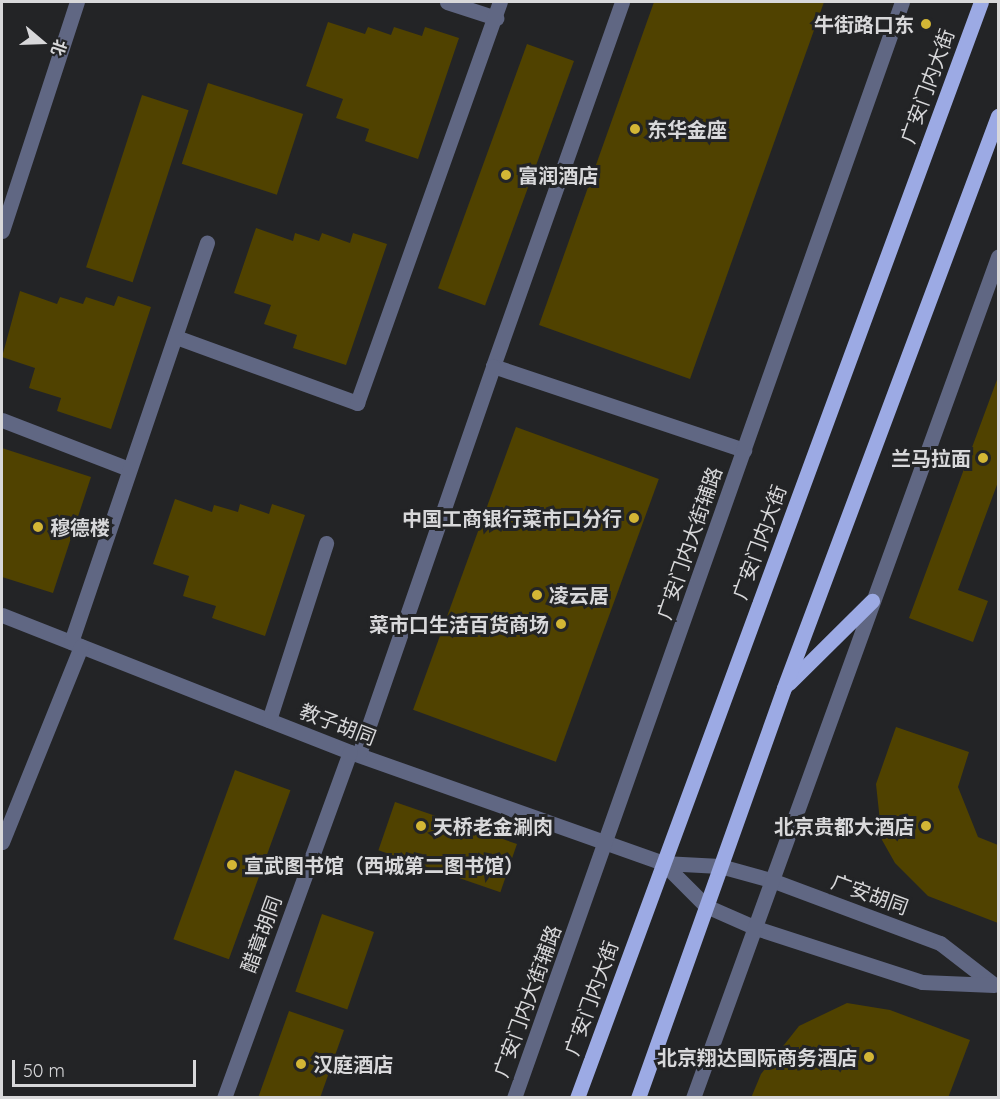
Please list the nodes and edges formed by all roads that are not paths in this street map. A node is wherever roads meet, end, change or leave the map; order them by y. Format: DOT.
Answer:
graph roads {
  1 [pos="77,2"];
  2 [pos="447,2"];
  3 [pos="500,2"];
  4 [pos="622,2"];
  5 [pos="903,2"];
  6 [pos="981,2"];
  7 [pos="496,18"];
  8 [pos="997,122"];
  9 [pos="2,231"];
  10 [pos="207,242"];
  11 [pos="999,257"];
  12 [pos="176,337"];
  13 [pos="493,366"];
  14 [pos="2,420"];
  15 [pos="744,450"];
  16 [pos="129,469"];
  17 [pos="326,543"];
  18 [pos="872,600"];
  19 [pos="2,615"];
  20 [pos="76,644"];
  21 [pos="784,688"];
  22 [pos="269,720"];
  23 [pos="354,753"];
  24 [pos="2,842"];
  25 [pos="606,842"];
  26 [pos="663,863"];
  27 [pos="720,867"];
  28 [pos="774,881"];
  29 [pos="706,906"];
  30 [pos="756,928"];
  31 [pos="996,985"];
  32 [pos="224,1098"];
  33 [pos="514,1098"];
  34 [pos="577,1098"];
  35 [pos="638,1098"];
  36 [pos="693,1098"];
  1 -- 9 [label="street"];
  2 -- 7 [label="street"];
  3 -- 7 [label="street"];
  4 -- 13 [label="street, 醋章胡同"];
  5 -- 15 [label="street, 广安门内大街辅路"];
  6 -- 26 [label="main road, 广安门内大街"];
  7 -- 12 [label="street"];
  8 -- 21 [label="main road"];
  10 -- 12 [label="street"];
  11 -- 18 [label="street"];
  12 -- 16 [label="street"];
  13 -- 15 [label="street"];
  13 -- 23 [label="street, 醋章胡同"];
  14 -- 16 [label="street"];
  15 -- 25 [label="street, 广安门内大街辅路"];
  16 -- 20 [label="street"];
  17 -- 22 [label="street"];
  18 -- 21 [label="main road"];
  18 -- 28 [label="street"];
  19 -- 20 [label="street, 教子胡同"];
  20 -- 22 [label="street, 教子胡同"];
  20 -- 24 [label="street"];
  21 -- 27 [label="main road"];
  22 -- 23 [label="street, 教子胡同"];
  23 -- 25 [label="street, 教子胡同"];
  23 -- 32 [label="street, 醋章胡同"];
  25 -- 26 [label="street, 教子胡同"];
  25 -- 33 [label="street, 广安门内大街辅路"];
  26 -- 27 [label="street, 广安胡同"];
  26 -- 29 [label="street"];
  26 -- 34 [label="main road, 广安门内大街"];
  27 -- 28 [label="street, 广安胡同"];
  27 -- 29 [label="main road"];
  28 -- 30 [label="street"];
  28 -- 31 [label="street, 广安胡同"];
  29 -- 30 [label="street, 广安胡同"];
  29 -- 35 [label="main road"];
  30 -- 31 [label="street, 广安胡同"];
  30 -- 36 [label="street"];
}
